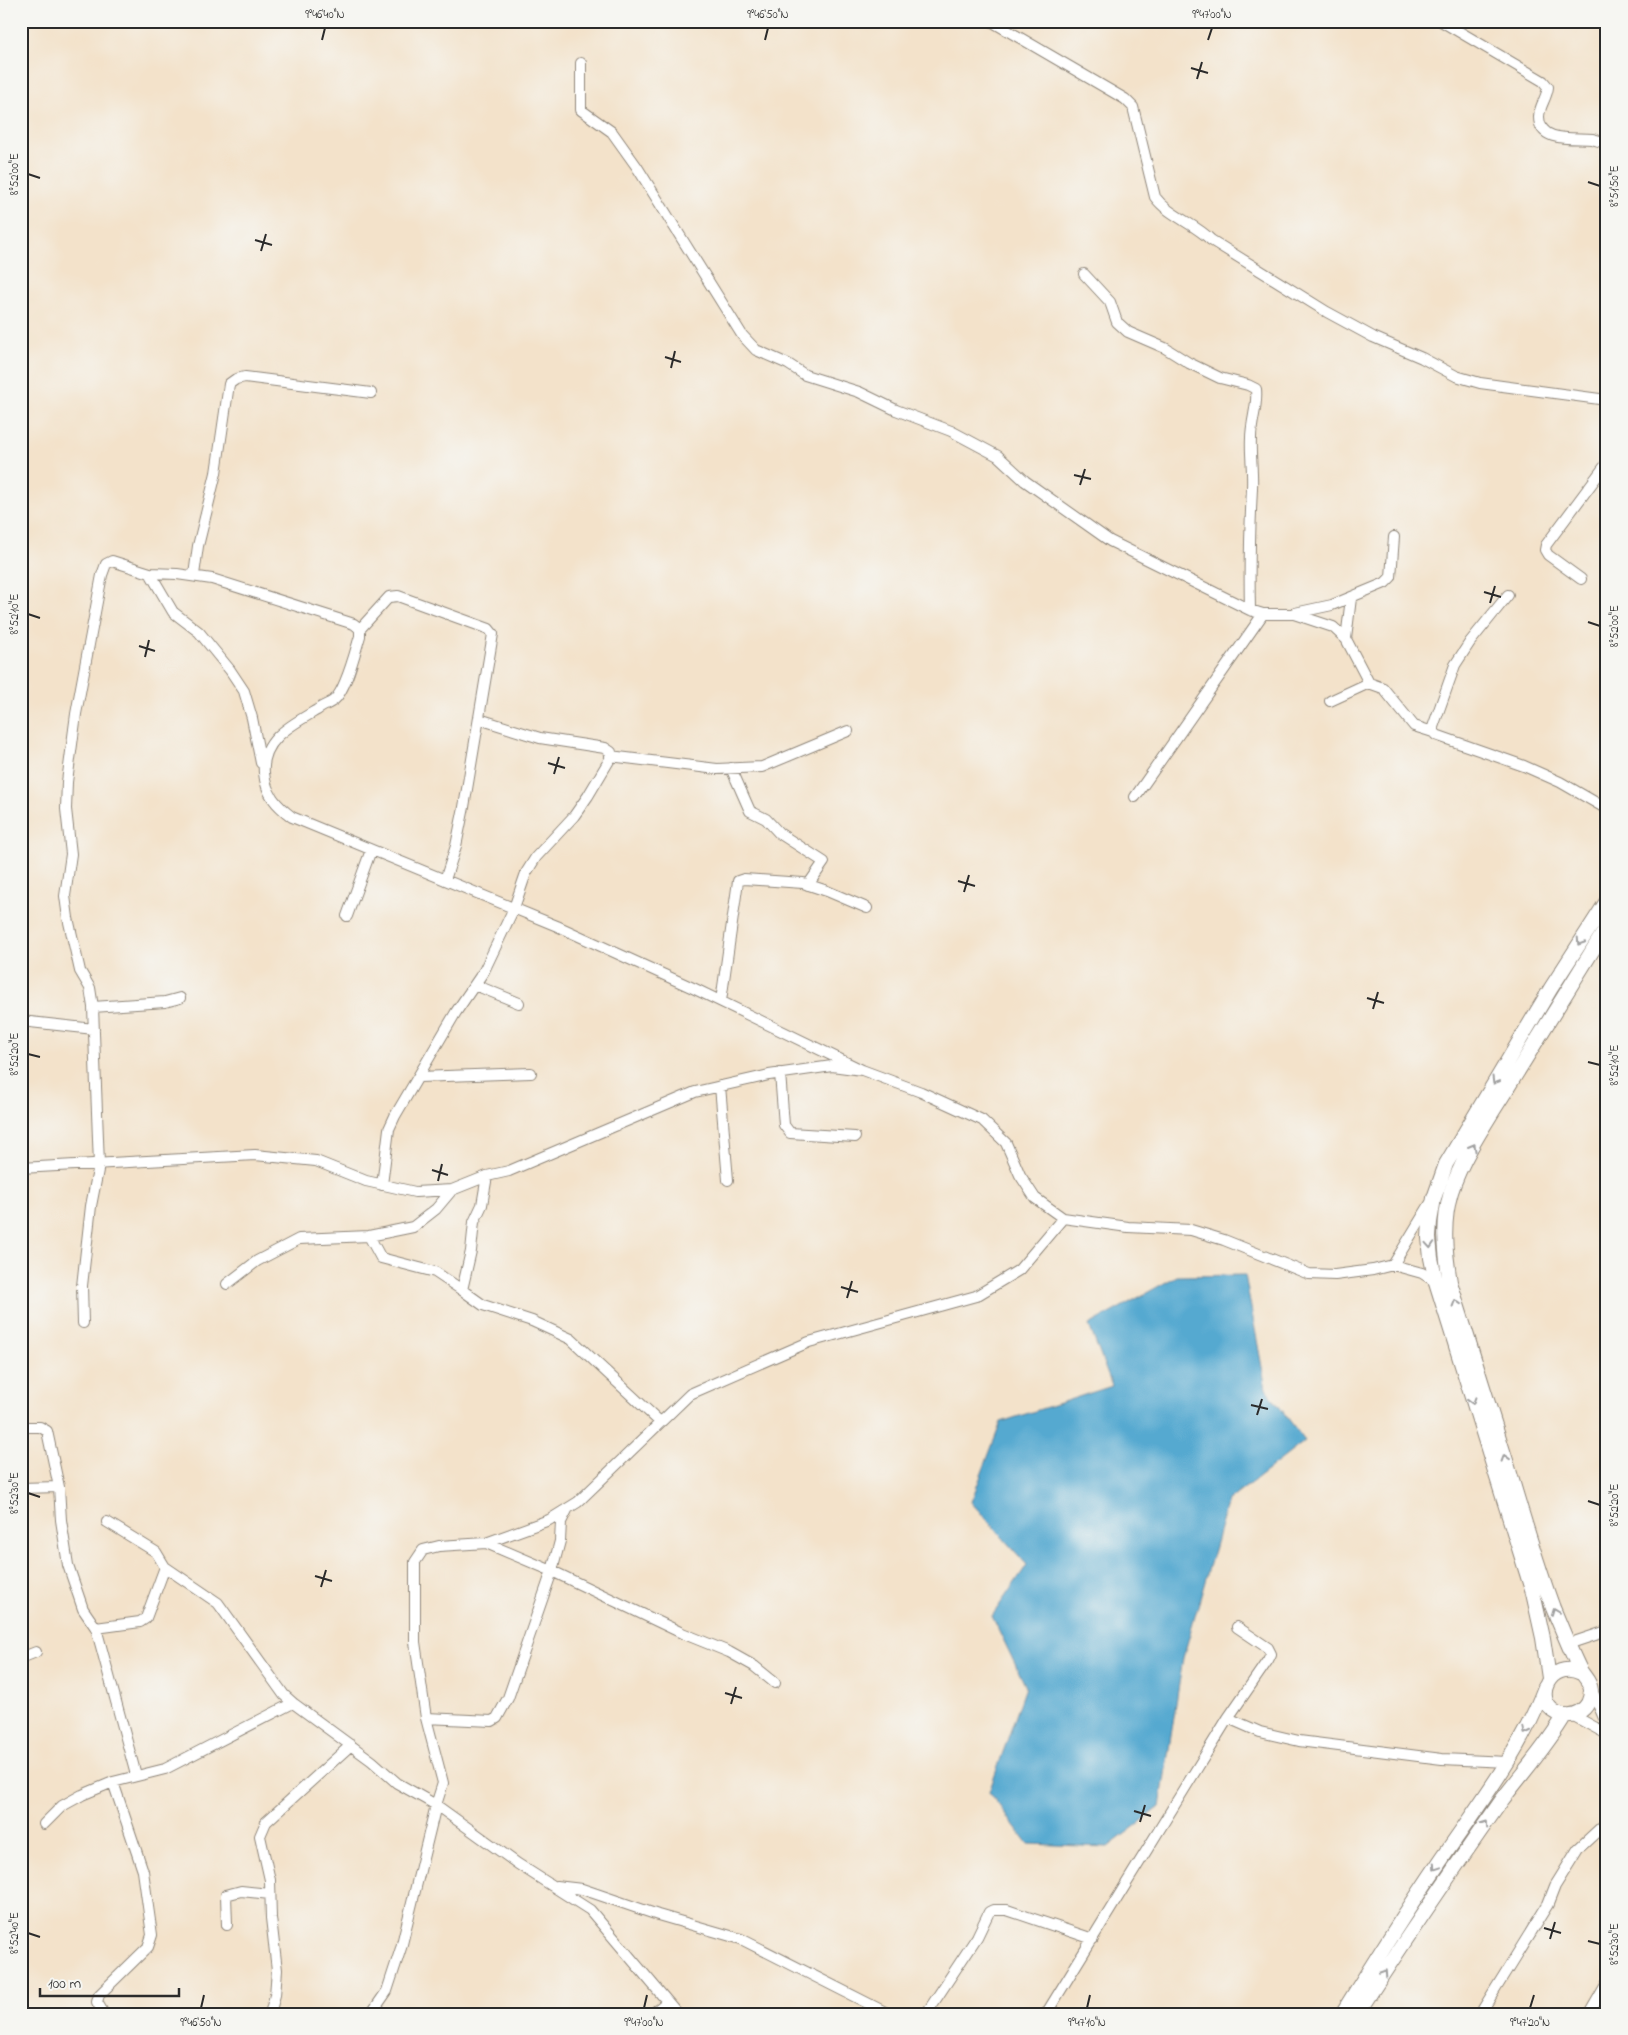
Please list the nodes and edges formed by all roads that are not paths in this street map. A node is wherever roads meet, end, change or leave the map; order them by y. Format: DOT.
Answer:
graph roads {
  1 [pos="991,21"];
  2 [pos="1441,21"];
  3 [pos="581,63"];
  4 [pos="1607,144"];
  5 [pos="1084,274"];
  6 [pos="371,393"];
  7 [pos="1607,400"];
  8 [pos="1607,462"];
  9 [pos="1394,537"];
  10 [pos="150,573"];
  11 [pos="194,575"];
  12 [pos="1581,579"];
  13 [pos="1508,595"];
  14 [pos="1351,598"];
  15 [pos="1250,610"];
  16 [pos="1263,614"];
  17 [pos="1294,614"];
  18 [pos="360,629"];
  19 [pos="1346,639"];
  20 [pos="1368,684"];
  21 [pos="1330,701"];
  22 [pos="479,719"];
  23 [pos="848,731"];
  24 [pos="1432,732"];
  25 [pos="610,756"];
  26 [pos="731,768"];
  27 [pos="264,776"];
  28 [pos="1135,797"];
  29 [pos="1607,809"];
  30 [pos="371,850"];
  31 [pos="445,880"];
  32 [pos="808,885"];
  33 [pos="1607,901"];
  34 [pos="514,908"];
  35 [pos="868,908"];
  36 [pos="346,916"];
  37 [pos="1607,927"];
  38 [pos="475,985"];
  39 [pos="180,998"];
  40 [pos="721,1001"];
  41 [pos="520,1003"];
  42 [pos="92,1007"];
  43 [pos="21,1021"];
  44 [pos="94,1029"];
  45 [pos="862,1070"];
  46 [pos="531,1073"];
  47 [pos="780,1073"];
  48 [pos="419,1077"];
  49 [pos="720,1086"];
  50 [pos="1491,1102"];
  51 [pos="855,1137"];
  52 [pos="99,1165"];
  53 [pos="21,1168"];
  54 [pos="487,1176"];
  55 [pos="728,1180"];
  56 [pos="382,1185"];
  57 [pos="452,1190"];
  58 [pos="1434,1198"];
  59 [pos="1063,1218"];
  60 [pos="369,1236"];
  61 [pos="1393,1265"];
  62 [pos="1436,1282"];
  63 [pos="226,1284"];
  64 [pos="462,1290"];
  65 [pos="83,1323"];
  66 [pos="660,1422"];
  67 [pos="21,1427"];
  68 [pos="59,1487"];
  69 [pos="21,1488"];
  70 [pos="567,1509"];
  71 [pos="108,1522"];
  72 [pos="486,1543"];
  73 [pos="164,1567"];
  74 [pos="552,1571"];
  75 [pos="1237,1627"];
  76 [pos="96,1628"];
  77 [pos="1607,1631"];
  78 [pos="1568,1644"];
  79 [pos="36,1652"];
  80 [pos="21,1658"];
  81 [pos="1581,1673"];
  82 [pos="1547,1682"];
  83 [pos="775,1683"];
  84 [pos="1591,1688"];
  85 [pos="293,1703"];
  86 [pos="1569,1715"];
  87 [pos="426,1718"];
  88 [pos="1228,1718"];
  89 [pos="1607,1725"];
  90 [pos="1607,1734"];
  91 [pos="352,1745"];
  92 [pos="1508,1762"];
  93 [pos="136,1775"];
  94 [pos="113,1782"];
  95 [pos="436,1805"];
  96 [pos="1607,1822"];
  97 [pos="44,1824"];
  98 [pos="552,1886"];
  99 [pos="270,1894"];
  100 [pos="227,1925"];
  101 [pos="1093,1939"];
  102 [pos="1607,1983"];
  103 [pos="667,2002"];
  104 [pos="104,2014"];
  105 [pos="270,2014"];
  106 [pos="371,2014"];
  107 [pos="652,2014"];
  108 [pos="678,2014"];
  109 [pos="889,2014"];
  110 [pos="926,2014"];
  111 [pos="1046,2014"];
  112 [pos="1342,2014"];
  113 [pos="1357,2014"];
  114 [pos="1480,2014"];
  115 [pos="1589,2014"];
  1 -- 7 [label="street"];
  2 -- 4 [label="street"];
  3 -- 15 [label="street"];
  5 -- 15 [label="street"];
  6 -- 11 [label="street"];
  8 -- 12 [label="street"];
  9 -- 14 [label="street"];
  10 -- 11 [label="street"];
  10 -- 27 [label="street"];
  10 -- 42 [label="street"];
  11 -- 18 [label="street"];
  13 -- 24 [label="street"];
  14 -- 17 [label="street"];
  14 -- 19 [label="street"];
  15 -- 16 [label="street"];
  16 -- 17 [label="street"];
  16 -- 28 [label="street"];
  17 -- 19 [label="street"];
  18 -- 22 [label="street"];
  18 -- 27 [label="street"];
  19 -- 20 [label="street"];
  20 -- 21 [label="street"];
  20 -- 24 [label="street"];
  22 -- 25 [label="street"];
  22 -- 31 [label="street"];
  23 -- 26 [label="street"];
  24 -- 29 [label="street"];
  25 -- 26 [label="street"];
  25 -- 34 [label="street"];
  26 -- 32 [label="street"];
  27 -- 30 [label="street"];
  30 -- 31 [label="street"];
  30 -- 36 [label="street"];
  31 -- 34 [label="street"];
  32 -- 35 [label="street"];
  32 -- 40 [label="street"];
  33 -- 50 [label="main road, one-way"];
  34 -- 38 [label="street"];
  34 -- 40 [label="street"];
  37 -- 50 [label="main road"];
  38 -- 41 [label="street"];
  38 -- 48 [label="street"];
  39 -- 42 [label="street"];
  40 -- 45 [label="street"];
  42 -- 44 [label="street"];
  43 -- 44 [label="street"];
  44 -- 52 [label="street"];
  45 -- 47 [label="street"];
  45 -- 59 [label="street"];
  46 -- 48 [label="street"];
  47 -- 49 [label="street"];
  47 -- 51 [label="street"];
  48 -- 56 [label="street"];
  49 -- 54 [label="street"];
  49 -- 55 [label="street"];
  50 -- 58 [label="main road"];
  78 -- 50 [label="main road, one-way"];
  52 -- 53 [label="street"];
  52 -- 56 [label="street"];
  52 -- 65 [label="street"];
  54 -- 57 [label="street"];
  54 -- 64 [label="street"];
  56 -- 57 [label="street"];
  57 -- 60 [label="street"];
  58 -- 61 [label="street"];
  58 -- 62 [label="main road, one-way"];
  59 -- 61 [label="street"];
  59 -- 66 [label="street"];
  60 -- 63 [label="street"];
  60 -- 64 [label="street"];
  61 -- 62 [label="street"];
  62 -- 82 [label="main road, one-way"];
  64 -- 66 [label="street"];
  66 -- 70 [label="street"];
  67 -- 68 [label="street"];
  68 -- 69 [label="street"];
  68 -- 76 [label="street"];
  70 -- 72 [label="street"];
  70 -- 74 [label="street"];
  71 -- 73 [label="street"];
  72 -- 74 [label="street"];
  72 -- 87 [label="street"];
  73 -- 76 [label="street"];
  73 -- 85 [label="street"];
  74 -- 83 [label="street"];
  74 -- 87 [label="street"];
  75 -- 88 [label="street"];
  76 -- 93 [label="street"];
  77 -- 78 [label="street"];
  78 -- 81 [label="main road"];
  79 -- 80 [label="street"];
  81 -- 82 [label="main road"];
  81 -- 84 [label="main road"];
  82 -- 86 [label="main road"];
  82 -- 92 [label="main road, one-way"];
  84 -- 86 [label="main road"];
  84 -- 89 [label="street"];
  85 -- 91 [label="street"];
  85 -- 93 [label="street"];
  86 -- 90 [label="street"];
  113 -- 86 [label="main road, one-way"];
  87 -- 95 [label="street"];
  88 -- 92 [label="street"];
  88 -- 101 [label="street"];
  91 -- 95 [label="street"];
  91 -- 99 [label="street"];
  92 -- 112 [label="main road, one-way"];
  93 -- 94 [label="street"];
  94 -- 97 [label="street"];
  94 -- 104 [label="street"];
  95 -- 98 [label="street"];
  95 -- 106 [label="street"];
  96 -- 114 [label="street"];
  98 -- 103 [label="street"];
  98 -- 109 [label="street"];
  99 -- 100 [label="street"];
  99 -- 105 [label="street"];
  101 -- 110 [label="street"];
  101 -- 111 [label="street"];
  102 -- 115 [label="street"];
  103 -- 107 [label="street"];
  103 -- 108 [label="street"];
}
